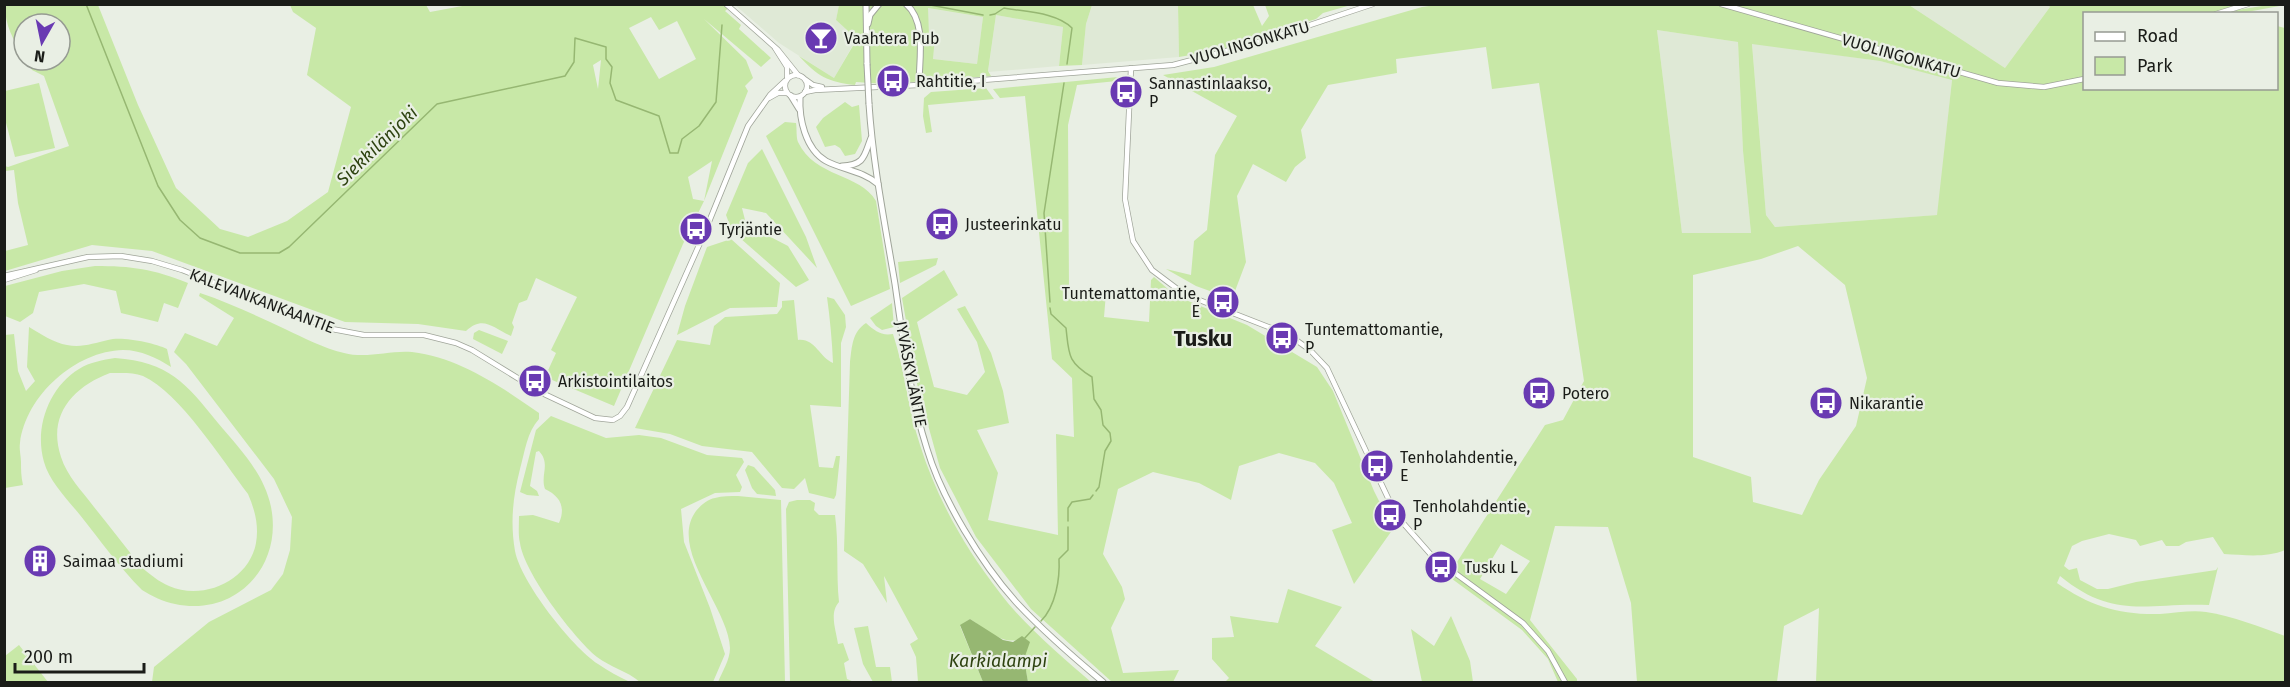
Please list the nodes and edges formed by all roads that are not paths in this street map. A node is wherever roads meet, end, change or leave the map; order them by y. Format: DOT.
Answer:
graph roads {
  1 [pos="726,4"];
  2 [pos="866,4"];
  3 [pos="879,4"];
  4 [pos="906,4"];
  5 [pos="1373,4"];
  6 [pos="1721,4"];
  7 [pos="2247,4"];
  8 [pos="2222,12"];
  9 [pos="866,34"];
  10 [pos="775,48"];
  11 [pos="1131,68"];
  12 [pos="798,75"];
  13 [pos="804,78"];
  14 [pos="2083,79"];
  15 [pos="786,80"];
  16 [pos="919,85"];
  17 [pos="837,89"];
  18 [pos="789,95"];
  19 [pos="803,95"];
  20 [pos="767,99"];
  21 [pos="801,114"];
  22 [pos="871,137"];
  23 [pos="839,166"];
  24 [pos="878,184"];
  25 [pos="4,278"];
  26 [pos="1103,682"];
  27 [pos="1565,682"];
  1 -- 10 [label="street"];
  2 -- 9 [label="highway, JYVÄSKYLÄNTIE"];
  3 -- 9 [label="highway"];
  4 -- 16 [label="highway"];
  5 -- 11 [label="street, VUOLINGONKATU"];
  6 -- 14 [label="street, VUOLINGONKATU"];
  7 -- 8 [label="street"];
  9 -- 22 [label="highway, JYVÄSKYLÄNTIE, bridge"];
  10 -- 12 [label="street"];
  10 -- 15 [label="street"];
  11 -- 16 [label="street, VUOLINGONKATU"];
  11 -- 27 [label="street"];
  12 -- 13 [label="street"];
  12 -- 15 [label="street"];
  13 -- 17 [label="street"];
  13 -- 19 [label="street"];
  15 -- 18 [label="street"];
  15 -- 20 [label="street, KALEVANKANKAANTIE"];
  16 -- 17 [label="street, VUOLINGONKATU"];
  17 -- 19 [label="street"];
  18 -- 19 [label="street"];
  18 -- 20 [label="street"];
  18 -- 21 [label="highway"];
  19 -- 21 [label="highway"];
  20 -- 25 [label="street, KALEVANKANKAANTIE"];
  21 -- 23 [label="highway"];
  22 -- 23 [label="highway"];
  22 -- 24 [label="highway, JYVÄSKYLÄNTIE"];
  23 -- 24 [label="highway"];
  24 -- 26 [label="highway, JYVÄSKYLÄNTIE"];
}
